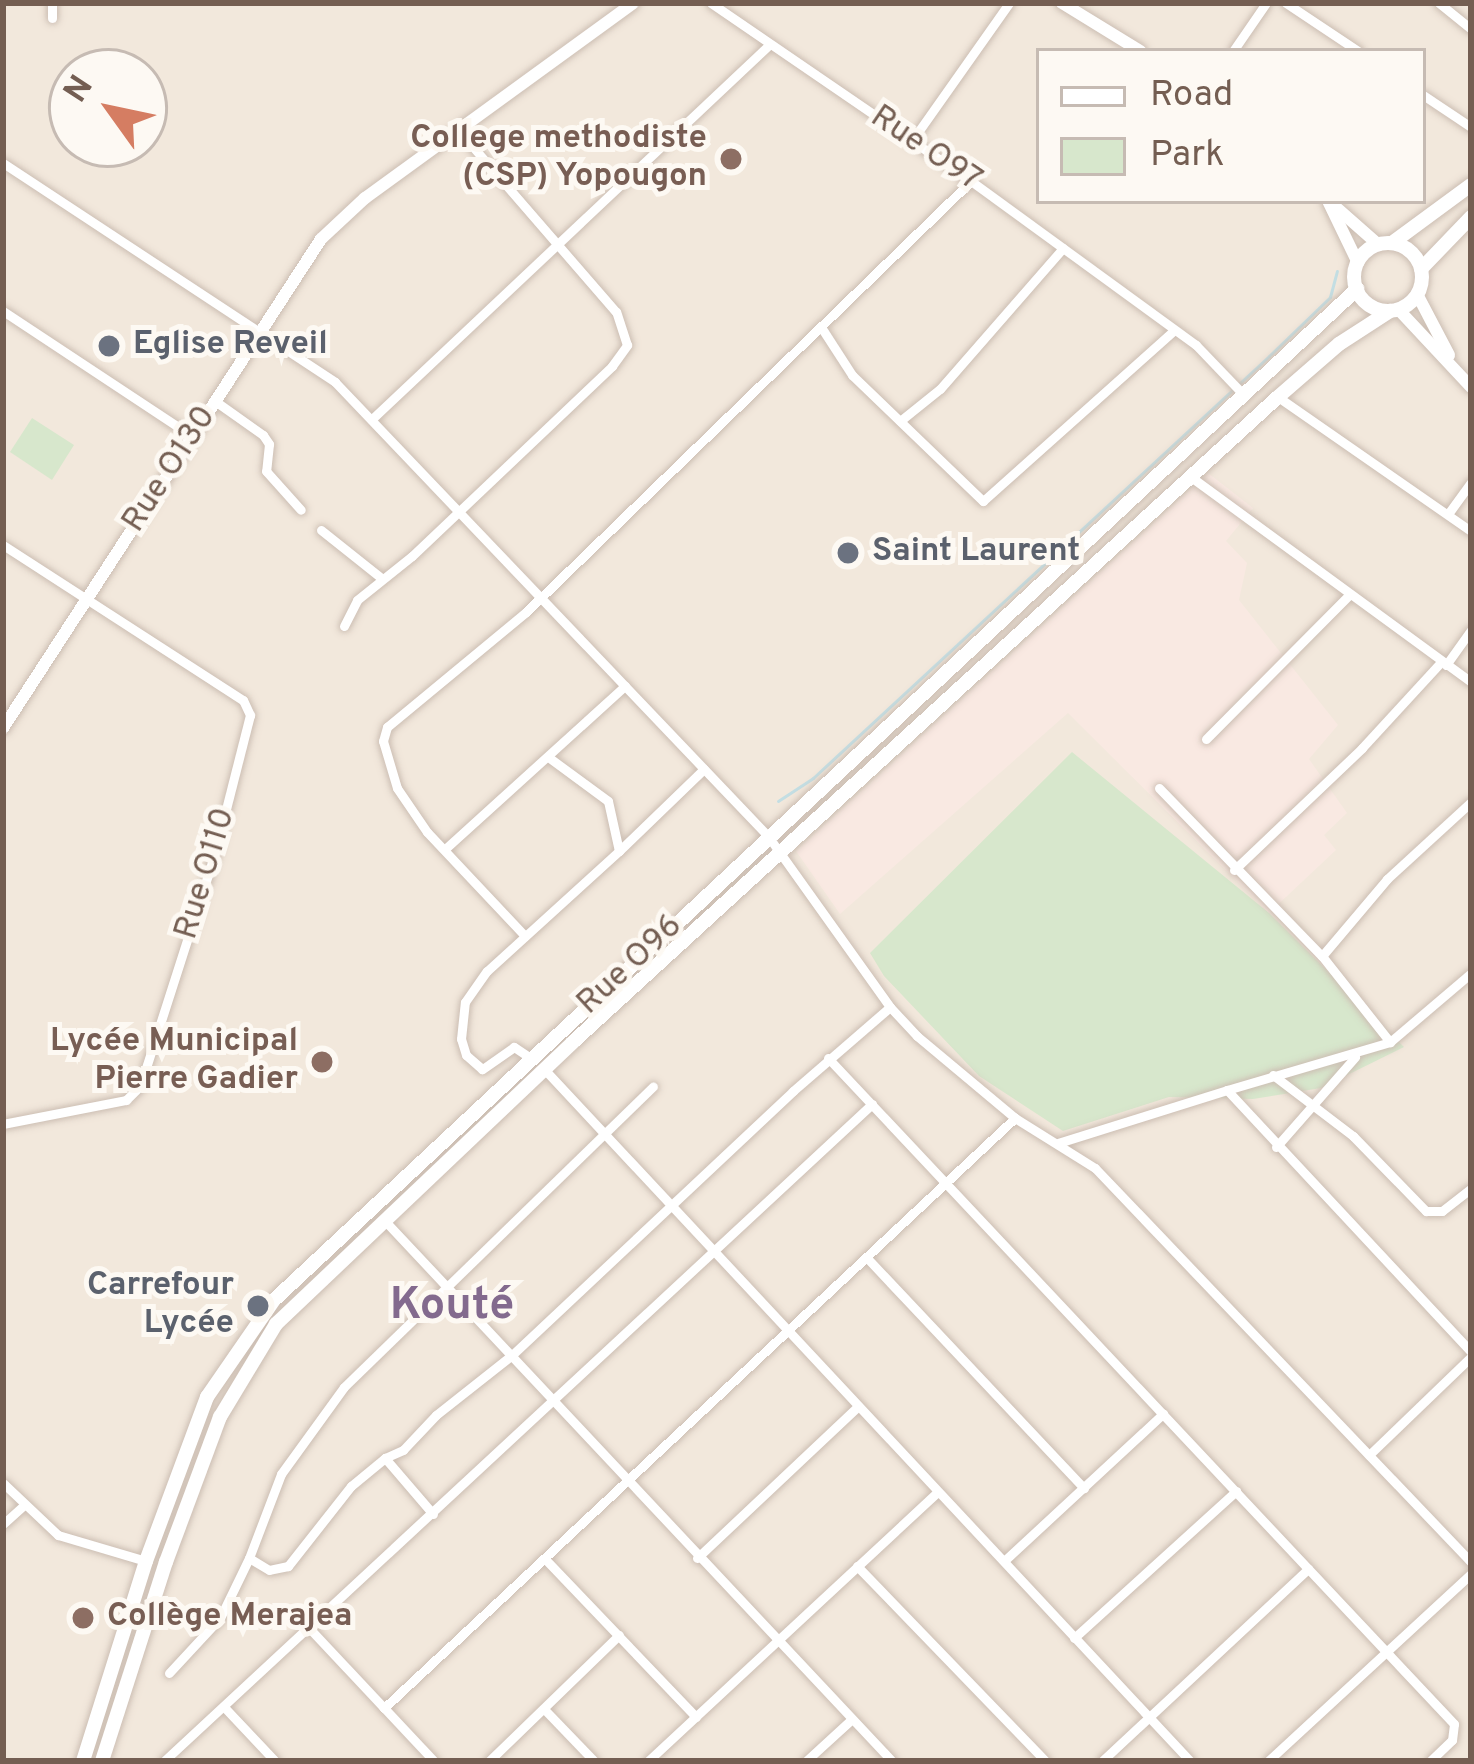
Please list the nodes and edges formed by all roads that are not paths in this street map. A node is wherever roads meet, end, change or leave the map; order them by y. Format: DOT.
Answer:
graph roads {
  1 [pos="52,3"];
  2 [pos="633,3"];
  3 [pos="711,3"];
  4 [pos="1009,3"];
  5 [pos="1062,3"];
  6 [pos="1266,3"];
  7 [pos="1286,3"];
  8 [pos="1438,3"];
  9 [pos="52,18"];
  10 [pos="1471,29"];
  11 [pos="770,44"];
  12 [pos="1135,48"];
  13 [pos="1235,48"];
  14 [pos="1354,48"];
  15 [pos="1426,97"];
  16 [pos="1471,127"];
  17 [pos="459,131"];
  18 [pos="911,142"];
  19 [pos="3,163"];
  20 [pos="971,181"];
  21 [pos="1471,185"];
  22 [pos="1329,204"];
  23 [pos="1332,204"];
  24 [pos="1471,217"];
  25 [pos="559,243"];
  26 [pos="1386,244"];
  27 [pos="1064,248"];
  28 [pos="1358,263"];
  29 [pos="1421,269"];
  30 [pos="1357,289"];
  31 [pos="1417,294"];
  32 [pos="1394,310"];
  33 [pos="3,311"];
  34 [pos="821,327"];
  35 [pos="262,329"];
  36 [pos="1173,331"];
  37 [pos="1468,384"];
  38 [pos="1243,394"];
  39 [pos="1278,397"];
  40 [pos="215,401"];
  41 [pos="373,418"];
  42 [pos="900,421"];
  43 [pos="192,436"];
  44 [pos="1191,477"];
  45 [pos="1471,482"];
  46 [pos="461,508"];
  47 [pos="301,510"];
  48 [pos="1448,514"];
  49 [pos="321,530"];
  50 [pos="1471,531"];
  51 [pos="3,544"];
  52 [pos="380,577"];
  53 [pos="1350,594"];
  54 [pos="541,595"];
  55 [pos="86,600"];
  56 [pos="344,626"];
  57 [pos="1471,630"];
  58 [pos="1443,664"];
  59 [pos="1471,682"];
  60 [pos="625,686"];
  61 [pos="3,728"];
  62 [pos="1206,739"];
  63 [pos="548,757"];
  64 [pos="704,769"];
  65 [pos="1159,788"];
  66 [pos="1471,802"];
  67 [pos="767,836"];
  68 [pos="445,849"];
  69 [pos="619,851"];
  70 [pos="781,853"];
  71 [pos="1234,870"];
  72 [pos="525,936"];
  73 [pos="1322,956"];
  74 [pos="1471,974"];
  75 [pos="890,1007"];
  76 [pos="1390,1042"];
  77 [pos="1357,1055"];
  78 [pos="828,1058"];
  79 [pos="532,1059"];
  80 [pos="545,1070"];
  81 [pos="1273,1076"];
  82 [pos="652,1087"];
  83 [pos="1227,1090"];
  84 [pos="872,1104"];
  85 [pos="1317,1104"];
  86 [pos="1015,1118"];
  87 [pos="3,1124"];
  88 [pos="604,1134"];
  89 [pos="1058,1143"];
  90 [pos="1276,1147"];
  91 [pos="947,1183"];
  92 [pos="1471,1188"];
  93 [pos="672,1208"];
  94 [pos="385,1221"];
  95 [pos="714,1253"];
  96 [pos="868,1259"];
  97 [pos="447,1286"];
  98 [pos="788,1333"];
  99 [pos="1471,1354"];
  100 [pos="512,1355"];
  101 [pos="555,1402"];
  102 [pos="857,1407"];
  103 [pos="1163,1414"];
  104 [pos="1369,1455"];
  105 [pos="385,1458"];
  106 [pos="3,1483"];
  107 [pos="628,1483"];
  108 [pos="1084,1488"];
  109 [pos="1236,1491"];
  110 [pos="938,1492"];
  111 [pos="24,1505"];
  112 [pos="433,1514"];
  113 [pos="3,1524"];
  114 [pos="249,1558"];
  115 [pos="698,1558"];
  116 [pos="546,1560"];
  117 [pos="146,1561"];
  118 [pos="1004,1561"];
  119 [pos="1471,1562"];
  120 [pos="857,1566"];
  121 [pos="1308,1569"];
  122 [pos="1471,1574"];
  123 [pos="310,1629"];
  124 [pos="619,1635"];
  125 [pos="1075,1638"];
  126 [pos="776,1643"];
  127 [pos="1387,1653"];
  128 [pos="169,1673"];
  129 [pos="225,1708"];
  130 [pos="384,1708"];
  131 [pos="544,1709"];
  132 [pos="1148,1716"];
  133 [pos="696,1717"];
  134 [pos="852,1718"];
  135 [pos="83,1761"];
  136 [pos="102,1761"];
  137 [pos="164,1761"];
  138 [pos="275,1761"];
  139 [pos="434,1761"];
  140 [pos="489,1761"];
  141 [pos="594,1761"];
  142 [pos="648,1761"];
  143 [pos="806,1761"];
  144 [pos="892,1761"];
  145 [pos="1045,1761"];
  146 [pos="1102,1761"];
  147 [pos="1190,1761"];
  148 [pos="1268,1761"];
  149 [pos="1430,1761"];
  1 -- 9 [label="street"];
  2 -- 17 [label="street, Rue O130"];
  3 -- 11 [label="street, Rue O97"];
  4 -- 18 [label="street"];
  5 -- 12 [label="street"];
  6 -- 13 [label="street"];
  7 -- 14 [label="street"];
  8 -- 10 [label="street"];
  11 -- 18 [label="street, Rue O97"];
  11 -- 25 [label="street"];
  15 -- 16 [label="street"];
  17 -- 25 [label="street"];
  17 -- 35 [label="street, Rue O130"];
  18 -- 20 [label="street, Rue O97"];
  19 -- 35 [label="street"];
  20 -- 27 [label="street, Rue O97"];
  20 -- 34 [label="street"];
  21 -- 26 [label="main road"];
  22 -- 28 [label="street"];
  23 -- 26 [label="street"];
  24 -- 29 [label="main road"];
  25 -- 41 [label="street"];
  25 -- 46 [label="street"];
  26 -- 28 [label="main road"];
  26 -- 29 [label="main road"];
  27 -- 36 [label="street, Rue O97"];
  27 -- 42 [label="street"];
  28 -- 30 [label="main road"];
  29 -- 31 [label="main road"];
  30 -- 32 [label="main road"];
  30 -- 38 [label="main road, Rue O96"];
  31 -- 32 [label="main road"];
  31 -- 37 [label="street"];
  32 -- 37 [label="street"];
  32 -- 39 [label="main road, Rue O96"];
  33 -- 43 [label="street"];
  34 -- 42 [label="street"];
  34 -- 54 [label="street"];
  35 -- 40 [label="street, Rue O130"];
  35 -- 41 [label="street"];
  36 -- 38 [label="street, Rue O97"];
  36 -- 42 [label="street"];
  38 -- 67 [label="main road, Rue O96"];
  39 -- 44 [label="main road, Rue O96"];
  39 -- 48 [label="street"];
  40 -- 43 [label="street, Rue O130"];
  40 -- 47 [label="street"];
  41 -- 46 [label="street"];
  43 -- 55 [label="street, Rue O130"];
  44 -- 53 [label="street"];
  44 -- 70 [label="main road, Rue O96"];
  45 -- 48 [label="street"];
  46 -- 52 [label="street"];
  46 -- 54 [label="street"];
  48 -- 50 [label="street"];
  49 -- 52 [label="street"];
  51 -- 55 [label="street"];
  52 -- 56 [label="street"];
  53 -- 58 [label="street"];
  53 -- 62 [label="street"];
  54 -- 60 [label="street"];
  54 -- 68 [label="street"];
  55 -- 61 [label="street, Rue O130"];
  55 -- 87 [label="street, Rue O110"];
  57 -- 58 [label="street"];
  58 -- 59 [label="street"];
  58 -- 71 [label="street"];
  60 -- 63 [label="street"];
  60 -- 64 [label="street"];
  63 -- 68 [label="street"];
  63 -- 69 [label="street"];
  64 -- 67 [label="street"];
  64 -- 69 [label="street"];
  65 -- 71 [label="street"];
  66 -- 73 [label="street"];
  67 -- 70 [label="street"];
  67 -- 79 [label="main road, Rue O96"];
  68 -- 72 [label="street"];
  69 -- 72 [label="street"];
  70 -- 75 [label="street"];
  70 -- 80 [label="main road, Rue O96"];
  71 -- 73 [label="street"];
  72 -- 79 [label="street"];
  73 -- 76 [label="street"];
  74 -- 76 [label="street"];
  75 -- 78 [label="street"];
  75 -- 86 [label="street"];
  76 -- 77 [label="street"];
  77 -- 81 [label="street"];
  77 -- 85 [label="street"];
  78 -- 84 [label="street"];
  78 -- 93 [label="street"];
  79 -- 117 [label="main road, Rue O96"];
  80 -- 88 [label="street"];
  80 -- 94 [label="main road, Rue O96"];
  81 -- 83 [label="street"];
  81 -- 85 [label="street"];
  82 -- 88 [label="street"];
  83 -- 89 [label="street"];
  83 -- 90 [label="street"];
  84 -- 91 [label="street"];
  84 -- 95 [label="street"];
  85 -- 90 [label="street"];
  85 -- 92 [label="street"];
  86 -- 89 [label="street"];
  86 -- 91 [label="street"];
  88 -- 93 [label="street"];
  88 -- 97 [label="street"];
  89 -- 104 [label="street"];
  90 -- 99 [label="street"];
  91 -- 96 [label="street"];
  91 -- 103 [label="street"];
  93 -- 95 [label="street"];
  93 -- 100 [label="street"];
  94 -- 97 [label="street"];
  94 -- 136 [label="main road, Rue O96"];
  95 -- 98 [label="street"];
  95 -- 101 [label="street"];
  96 -- 98 [label="street"];
  96 -- 108 [label="street"];
  97 -- 100 [label="street"];
  97 -- 114 [label="street"];
  98 -- 102 [label="street"];
  98 -- 107 [label="street"];
  99 -- 104 [label="street"];
  100 -- 101 [label="street"];
  100 -- 105 [label="street"];
  101 -- 107 [label="street"];
  101 -- 112 [label="street"];
  102 -- 110 [label="street"];
  102 -- 115 [label="street"];
  103 -- 108 [label="street"];
  103 -- 109 [label="street"];
  104 -- 119 [label="street"];
  105 -- 112 [label="street"];
  105 -- 114 [label="street"];
  106 -- 111 [label="street"];
  107 -- 115 [label="street"];
  107 -- 116 [label="street"];
  108 -- 118 [label="street"];
  109 -- 121 [label="street"];
  109 -- 125 [label="street"];
  110 -- 118 [label="street"];
  110 -- 120 [label="street"];
  111 -- 113 [label="street"];
  111 -- 117 [label="street"];
  112 -- 123 [label="street"];
  114 -- 128 [label="street"];
  115 -- 126 [label="street"];
  116 -- 124 [label="street"];
  116 -- 130 [label="street"];
  117 -- 135 [label="main road, Rue O96"];
  118 -- 125 [label="street"];
  120 -- 126 [label="street"];
  120 -- 145 [label="street"];
  121 -- 127 [label="street"];
  121 -- 132 [label="street"];
  122 -- 127 [label="street"];
  123 -- 129 [label="street"];
  123 -- 130 [label="street"];
  124 -- 131 [label="street"];
  124 -- 133 [label="street"];
  125 -- 132 [label="street"];
  126 -- 133 [label="street"];
  126 -- 134 [label="street"];
  127 -- 148 [label="street"];
  127 -- 149 [label="street"];
  129 -- 137 [label="street"];
  129 -- 138 [label="street"];
  130 -- 139 [label="street"];
  131 -- 140 [label="street"];
  131 -- 141 [label="street"];
  132 -- 146 [label="street"];
  132 -- 147 [label="street"];
  133 -- 142 [label="street"];
  134 -- 143 [label="street"];
  134 -- 144 [label="street"];
}
